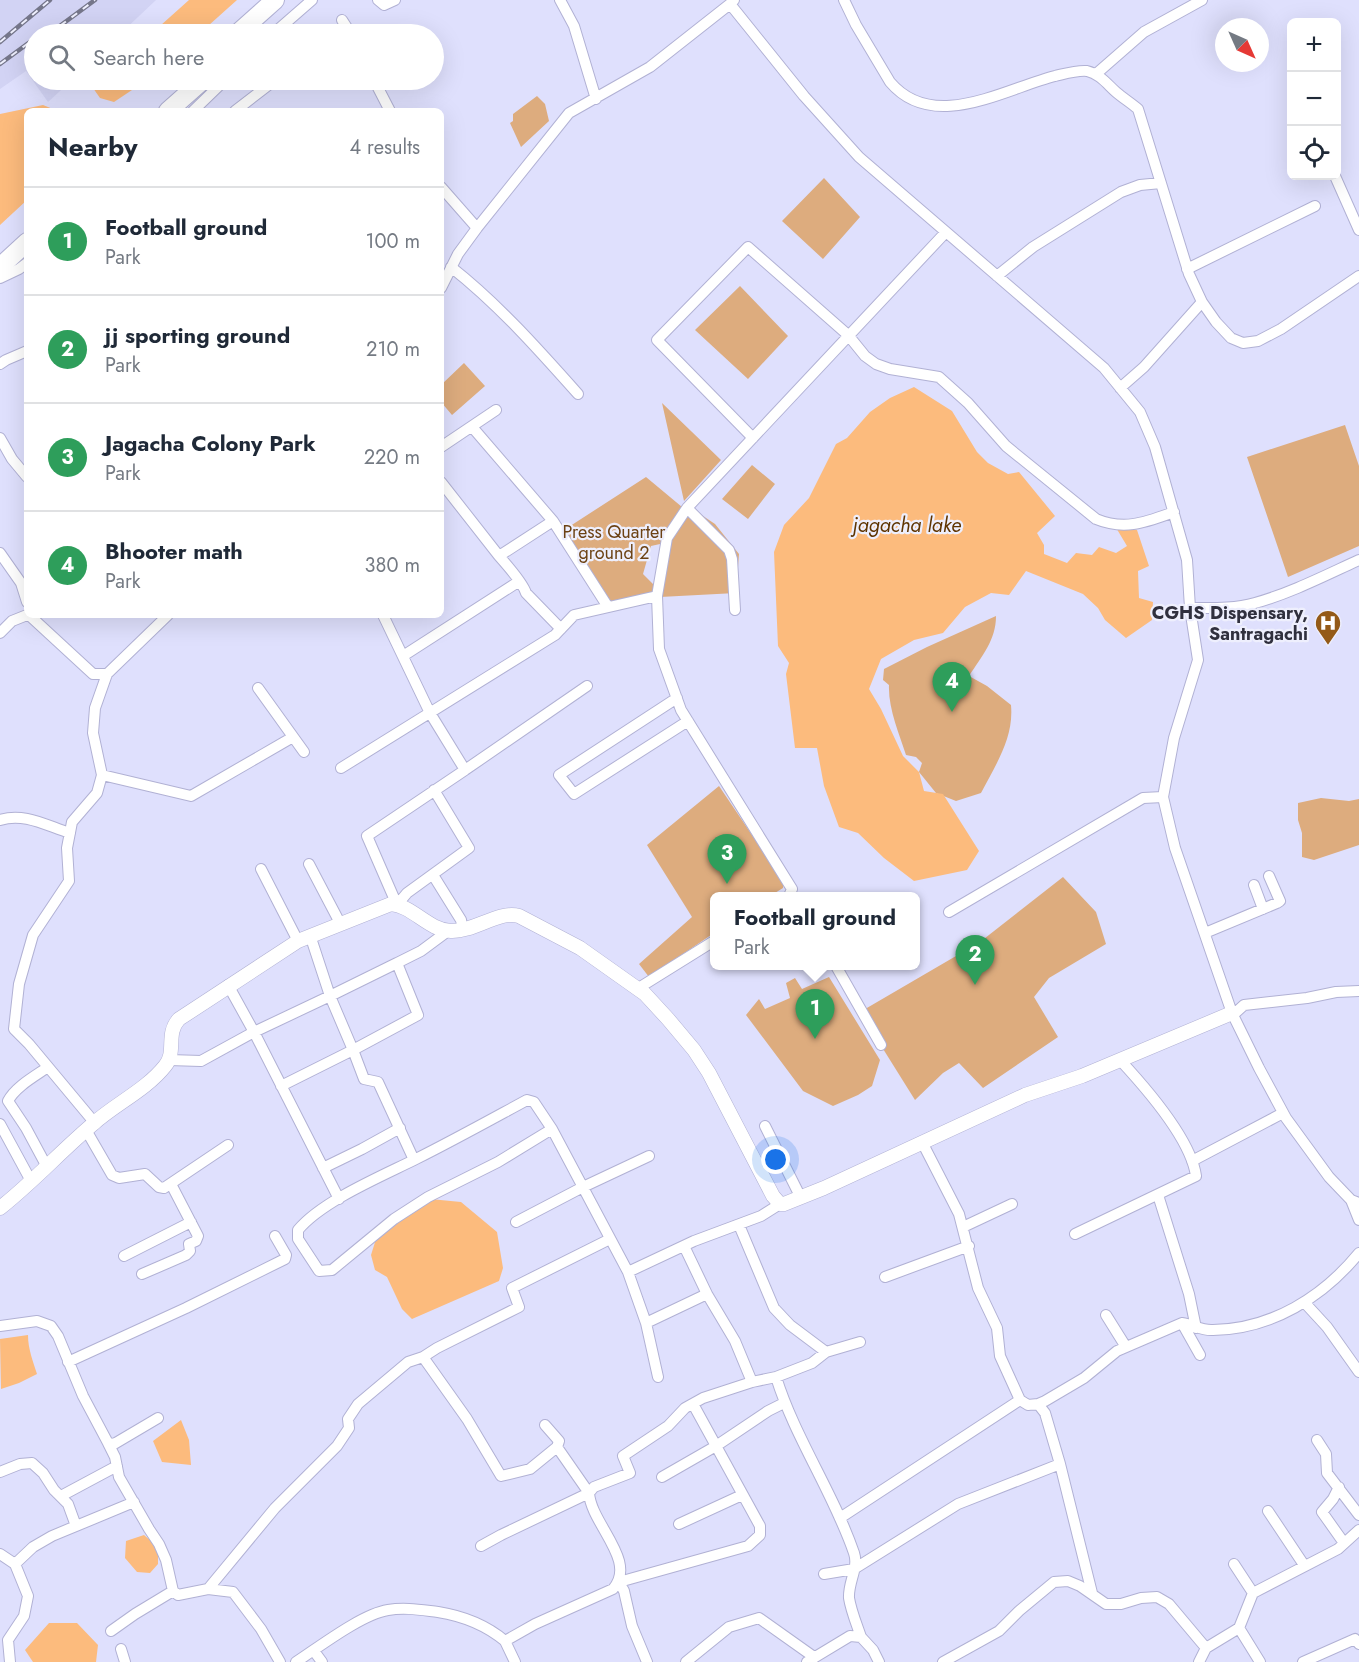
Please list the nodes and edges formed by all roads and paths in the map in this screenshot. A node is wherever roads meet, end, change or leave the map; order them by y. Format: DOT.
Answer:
graph roads {
  1 [pos="275,0"];
  2 [pos="291,0"];
  3 [pos="312,0"];
  4 [pos="378,0"];
  5 [pos="395,0"];
  6 [pos="560,0"];
  7 [pos="844,0"];
  8 [pos="1202,0"];
  9 [pos="732,2"];
  10 [pos="342,20"];
  11 [pos="248,24"];
  12 [pos="265,24"];
  13 [pos="284,24"];
  14 [pos="344,24"];
  15 [pos="1096,74"];
  16 [pos="177,90"];
  17 [pos="192,90"];
  18 [pos="215,90"];
  19 [pos="262,90"];
  20 [pos="379,90"];
  21 [pos="596,99"];
  22 [pos="156,108"];
  23 [pos="171,108"];
  24 [pos="196,108"];
  25 [pos="239,108"];
  26 [pos="388,108"];
  27 [pos="1337,180"];
  28 [pos="1161,183"];
  29 [pos="444,190"];
  30 [pos="1315,206"];
  31 [pos="477,228"];
  32 [pos="1359,230"];
  33 [pos="24,231"];
  34 [pos="946,232"];
  35 [pos="24,245"];
  36 [pos="0,253"];
  37 [pos="24,265"];
  38 [pos="0,267"];
  39 [pos="451,267"];
  40 [pos="1187,268"];
  41 [pos="997,276"];
  42 [pos="1359,276"];
  43 [pos="0,278"];
  44 [pos="444,282"];
  45 [pos="1202,302"];
  46 [pos="848,335"];
  47 [pos="24,352"];
  48 [pos="0,364"];
  49 [pos="1120,388"];
  50 [pos="578,394"];
  51 [pos="496,410"];
  52 [pos="473,428"];
  53 [pos="0,438"];
  54 [pos="753,438"];
  55 [pos="444,445"];
  56 [pos="24,473"];
  57 [pos="444,487"];
  58 [pos="687,508"];
  59 [pos="1174,512"];
  60 [pos="553,521"];
  61 [pos="0,553"];
  62 [pos="499,556"];
  63 [pos="1359,560"];
  64 [pos="518,582"];
  65 [pos="24,592"];
  66 [pos="657,596"];
  67 [pos="608,607"];
  68 [pos="1190,608"];
  69 [pos="735,610"];
  70 [pos="24,617"];
  71 [pos="33,618"];
  72 [pos="165,618"];
  73 [pos="384,618"];
  74 [pos="561,629"];
  75 [pos="0,633"];
  76 [pos="403,656"];
  77 [pos="106,674"];
  78 [pos="587,686"];
  79 [pos="258,688"];
  80 [pos="677,698"];
  81 [pos="430,713"];
  82 [pos="688,721"];
  83 [pos="293,737"];
  84 [pos="304,752"];
  85 [pos="341,768"];
  86 [pos="465,770"];
  87 [pos="102,775"];
  88 [pos="434,790"];
  89 [pos="1163,797"];
  90 [pos="0,820"];
  91 [pos="70,833"];
  92 [pos="309,864"];
  93 [pos="261,869"];
  94 [pos="433,875"];
  95 [pos="1269,876"];
  96 [pos="1254,885"];
  97 [pos="792,892"];
  98 [pos="397,905"];
  99 [pos="1263,909"];
  100 [pos="950,912"];
  101 [pos="340,923"];
  102 [pos="463,930"];
  103 [pos="448,931"];
  104 [pos="1205,933"];
  105 [pos="304,938"];
  106 [pos="710,944"];
  107 [pos="397,963"];
  108 [pos="838,970"];
  109 [pos="228,985"];
  110 [pos="638,989"];
  111 [pos="1359,991"];
  112 [pos="330,996"];
  113 [pos="1233,1014"];
  114 [pos="254,1032"];
  115 [pos="881,1045"];
  116 [pos="353,1050"];
  117 [pos="169,1059"];
  118 [pos="1120,1060"];
  119 [pos="48,1067"];
  120 [pos="281,1086"];
  121 [pos="1283,1113"];
  122 [pos="0,1124"];
  123 [pos="90,1126"];
  124 [pos="765,1126"];
  125 [pos="400,1128"];
  126 [pos="552,1129"];
  127 [pos="921,1142"];
  128 [pos="228,1145"];
  129 [pos="649,1156"];
  130 [pos="414,1160"];
  131 [pos="1192,1161"];
  132 [pos="47,1167"];
  133 [pos="323,1168"];
  134 [pos="31,1182"];
  135 [pos="171,1184"];
  136 [pos="583,1187"];
  137 [pos="1158,1195"];
  138 [pos="801,1198"];
  139 [pos="339,1199"];
  140 [pos="1355,1202"];
  141 [pos="780,1203"];
  142 [pos="1012,1204"];
  143 [pos="0,1208"];
  144 [pos="1359,1220"];
  145 [pos="191,1222"];
  146 [pos="516,1222"];
  147 [pos="739,1225"];
  148 [pos="963,1227"];
  149 [pos="1075,1234"];
  150 [pos="275,1236"];
  151 [pos="610,1239"];
  152 [pos="684,1246"];
  153 [pos="969,1246"];
  154 [pos="1359,1253"];
  155 [pos="124,1256"];
  156 [pos="628,1272"];
  157 [pos="142,1274"];
  158 [pos="885,1278"];
  159 [pos="707,1294"];
  160 [pos="1304,1302"];
  161 [pos="1106,1314"];
  162 [pos="646,1323"];
  163 [pos="1182,1323"];
  164 [pos="0,1326"];
  165 [pos="1196,1328"];
  166 [pos="860,1342"];
  167 [pos="1126,1347"];
  168 [pos="826,1352"];
  169 [pos="1200,1355"];
  170 [pos="423,1358"];
  171 [pos="68,1362"];
  172 [pos="1359,1372"];
  173 [pos="658,1377"];
  174 [pos="776,1377"];
  175 [pos="752,1382"];
  176 [pos="1020,1400"];
  177 [pos="784,1403"];
  178 [pos="693,1404"];
  179 [pos="1038,1404"];
  180 [pos="158,1418"];
  181 [pos="545,1425"];
  182 [pos="1317,1440"];
  183 [pos="108,1443"];
  184 [pos="716,1446"];
  185 [pos="557,1447"];
  186 [pos="1060,1464"];
  187 [pos="117,1466"];
  188 [pos="1,1469"];
  189 [pos="662,1477"];
  190 [pos="1339,1487"];
  191 [pos="589,1493"];
  192 [pos="742,1495"];
  193 [pos="61,1496"];
  194 [pos="134,1502"];
  195 [pos="1268,1511"];
  196 [pos="1359,1515"];
  197 [pos="840,1518"];
  198 [pos="679,1524"];
  199 [pos="76,1526"];
  200 [pos="1359,1530"];
  201 [pos="1344,1543"];
  202 [pos="481,1546"];
  203 [pos="0,1554"];
  204 [pos="15,1564"];
  205 [pos="1234,1564"];
  206 [pos="1304,1565"];
  207 [pos="854,1569"];
  208 [pos="824,1574"];
  209 [pos="619,1582"];
  210 [pos="208,1589"];
  211 [pos="173,1591"];
  212 [pos="1092,1593"];
  213 [pos="1254,1593"];
  214 [pos="1239,1628"];
  215 [pos="111,1631"];
  216 [pos="861,1637"];
  217 [pos="505,1641"];
  218 [pos="1359,1644"];
  219 [pos="4,1646"];
  220 [pos="1206,1648"];
  221 [pos="121,1649"];
  222 [pos="314,1650"];
  223 [pos="810,1659"];
  224 [pos="510,1660"];
  225 [pos="10,1662"];
  226 [pos="125,1662"];
  227 [pos="280,1662"];
  228 [pos="296,1662"];
  229 [pos="322,1662"];
  230 [pos="647,1662"];
  231 [pos="686,1662"];
  232 [pos="879,1662"];
  233 [pos="943,1662"];
  234 [pos="1199,1662"];
  235 [pos="1260,1662"];
  236 [pos="1303,1662"];
  1 -- 11 [label="highway"];
  2 -- 12 [label="highway"];
  3 -- 13 [label="street"];
  4 -- 5 [label="street"];
  6 -- 21 [label="street"];
  7 -- 15 [label="street"];
  8 -- 15 [label="street"];
  9 -- 21 [label="street"];
  9 -- 34 [label="street"];
  10 -- 14 [label="street"];
  15 -- 28 [label="street"];
  16 -- 22 [label="highway"];
  17 -- 23 [label="highway"];
  18 -- 24 [label="street"];
  19 -- 25 [label="street"];
  20 -- 26 [label="street"];
  21 -- 31 [label="street"];
  27 -- 32 [label="street"];
  28 -- 40 [label="street"];
  28 -- 41 [label="street"];
  29 -- 31 [label="street"];
  30 -- 40 [label="street"];
  31 -- 39 [label="street"];
  33 -- 36 [label="highway"];
  34 -- 41 [label="street"];
  34 -- 46 [label="street"];
  35 -- 38 [label="highway"];
  37 -- 43 [label="street"];
  39 -- 44 [label="street"];
  39 -- 50 [label="street"];
  40 -- 45 [label="street"];
  41 -- 49 [label="street"];
  42 -- 45 [label="street"];
  45 -- 49 [label="street"];
  46 -- 54 [label="street"];
  46 -- 54 [label="street"];
  46 -- 59 [label="street"];
  47 -- 48 [label="street"];
  49 -- 59 [label="street"];
  51 -- 52 [label="street"];
  52 -- 55 [label="street"];
  52 -- 60 [label="street"];
  53 -- 56 [label="street"];
  54 -- 58 [label="street"];
  57 -- 62 [label="street"];
  58 -- 66 [label="street"];
  58 -- 69 [label="street"];
  59 -- 68 [label="street"];
  60 -- 62 [label="street"];
  60 -- 67 [label="street"];
  61 -- 65 [label="street"];
  62 -- 64 [label="street"];
  63 -- 68 [label="street"];
  64 -- 74 [label="street"];
  64 -- 76 [label="street"];
  66 -- 67 [label="street"];
  66 -- 80 [label="street"];
  67 -- 74 [label="street"];
  68 -- 89 [label="street"];
  70 -- 75 [label="street"];
  71 -- 77 [label="street"];
  72 -- 77 [label="street"];
  73 -- 76 [label="street"];
  74 -- 81 [label="street"];
  76 -- 81 [label="street"];
  77 -- 87 [label="street"];
  78 -- 86 [label="street"];
  79 -- 83 [label="street"];
  80 -- 82 [label="street"];
  80 -- 82 [label="street"];
  81 -- 85 [label="street"];
  81 -- 86 [label="street"];
  82 -- 97 [label="street"];
  83 -- 84 [label="street"];
  83 -- 87 [label="street"];
  86 -- 88 [label="street"];
  87 -- 91 [label="street"];
  88 -- 94 [label="street"];
  88 -- 98 [label="street"];
  89 -- 100 [label="street"];
  89 -- 104 [label="street"];
  90 -- 91 [label="street"];
  91 -- 119 [label="street"];
  92 -- 101 [label="street"];
  93 -- 105 [label="street"];
  94 -- 98 [label="street"];
  94 -- 102 [label="street"];
  95 -- 99 [label="street"];
  96 -- 99 [label="street"];
  98 -- 101 [label="main road"];
  98 -- 103 [label="main road"];
  99 -- 104 [label="street"];
  101 -- 105 [label="main road"];
  102 -- 103 [label="main road"];
  102 -- 110 [label="main road"];
  103 -- 107 [label="street"];
  104 -- 113 [label="street"];
  105 -- 109 [label="main road"];
  105 -- 112 [label="street"];
  106 -- 110 [label="street"];
  107 -- 112 [label="street"];
  107 -- 116 [label="street"];
  108 -- 115 [label="street"];
  109 -- 114 [label="street"];
  109 -- 117 [label="main road"];
  110 -- 141 [label="main road"];
  111 -- 113 [label="street"];
  112 -- 114 [label="street"];
  112 -- 116 [label="street"];
  113 -- 118 [label="main road"];
  113 -- 121 [label="street"];
  114 -- 117 [label="street"];
  114 -- 120 [label="street"];
  116 -- 120 [label="street"];
  116 -- 125 [label="street"];
  117 -- 123 [label="main road"];
  118 -- 127 [label="main road"];
  118 -- 131 [label="street"];
  119 -- 123 [label="street"];
  119 -- 132 [label="street"];
  120 -- 133 [label="street"];
  121 -- 131 [label="street"];
  121 -- 140 [label="street"];
  122 -- 134 [label="street"];
  123 -- 132 [label="main road"];
  123 -- 135 [label="street"];
  124 -- 138 [label="street"];
  125 -- 130 [label="street"];
  125 -- 133 [label="street"];
  126 -- 130 [label="street"];
  126 -- 136 [label="street"];
  126 -- 139 [label="street"];
  127 -- 138 [label="main road"];
  127 -- 148 [label="street"];
  128 -- 135 [label="street"];
  129 -- 136 [label="street"];
  130 -- 139 [label="street"];
  131 -- 137 [label="street"];
  132 -- 134 [label="main road"];
  133 -- 139 [label="street"];
  134 -- 143 [label="main road"];
  135 -- 145 [label="street"];
  136 -- 146 [label="street"];
  136 -- 151 [label="street"];
  137 -- 149 [label="street"];
  137 -- 165 [label="street"];
  138 -- 141 [label="main road"];
  140 -- 144 [label="street"];
  141 -- 147 [label="street"];
  142 -- 148 [label="street"];
  145 -- 155 [label="street"];
  145 -- 157 [label="street"];
  147 -- 152 [label="street"];
  147 -- 168 [label="street"];
  148 -- 153 [label="street"];
  150 -- 171 [label="street"];
  151 -- 156 [label="street"];
  151 -- 170 [label="street"];
  152 -- 156 [label="street"];
  152 -- 159 [label="street"];
  153 -- 158 [label="street"];
  153 -- 176 [label="street"];
  154 -- 160 [label="street"];
  156 -- 162 [label="street"];
  159 -- 162 [label="street"];
  159 -- 175 [label="street"];
  160 -- 165 [label="street"];
  160 -- 172 [label="street"];
  161 -- 167 [label="street"];
  162 -- 173 [label="street"];
  163 -- 165 [label="street"];
  163 -- 167 [label="street"];
  163 -- 169 [label="street"];
  164 -- 171 [label="street"];
  166 -- 168 [label="street"];
  167 -- 179 [label="street"];
  168 -- 174 [label="street"];
  170 -- 185 [label="street"];
  170 -- 210 [label="street"];
  171 -- 183 [label="street"];
  174 -- 175 [label="street"];
  174 -- 177 [label="street"];
  175 -- 178 [label="street"];
  176 -- 179 [label="street"];
  176 -- 197 [label="street"];
  177 -- 184 [label="street"];
  177 -- 197 [label="street"];
  178 -- 184 [label="street"];
  178 -- 191 [label="street"];
  179 -- 186 [label="street"];
  180 -- 183 [label="street"];
  181 -- 185 [label="street"];
  182 -- 190 [label="street"];
  183 -- 187 [label="street"];
  184 -- 189 [label="street"];
  184 -- 192 [label="street"];
  185 -- 191 [label="street"];
  186 -- 207 [label="street"];
  186 -- 212 [label="street"];
  187 -- 193 [label="street"];
  187 -- 194 [label="street"];
  188 -- 193 [label="street"];
  190 -- 196 [label="street"];
  190 -- 201 [label="street"];
  191 -- 202 [label="street"];
  191 -- 209 [label="street"];
  192 -- 198 [label="street"];
  192 -- 209 [label="street"];
  193 -- 199 [label="street"];
  194 -- 199 [label="street"];
  194 -- 211 [label="street"];
  195 -- 206 [label="street"];
  197 -- 207 [label="street"];
  199 -- 204 [label="street"];
  200 -- 201 [label="street"];
  201 -- 206 [label="street"];
  203 -- 204 [label="street"];
  204 -- 219 [label="street"];
  205 -- 213 [label="street"];
  206 -- 213 [label="street"];
  207 -- 208 [label="street"];
  207 -- 216 [label="street"];
  209 -- 217 [label="street"];
  209 -- 230 [label="street"];
  210 -- 211 [label="street"];
  210 -- 227 [label="street"];
  211 -- 215 [label="street"];
  212 -- 220 [label="street"];
  212 -- 233 [label="street"];
  213 -- 214 [label="street"];
  214 -- 220 [label="street"];
  214 -- 235 [label="street"];
  216 -- 223 [label="street"];
  216 -- 232 [label="street"];
  217 -- 222 [label="street"];
  217 -- 224 [label="street"];
  218 -- 236 [label="street"];
  219 -- 225 [label="street"];
  220 -- 234 [label="street"];
  221 -- 226 [label="street"];
  222 -- 228 [label="street"];
  222 -- 229 [label="street"];
  223 -- 231 [label="street"];
}
